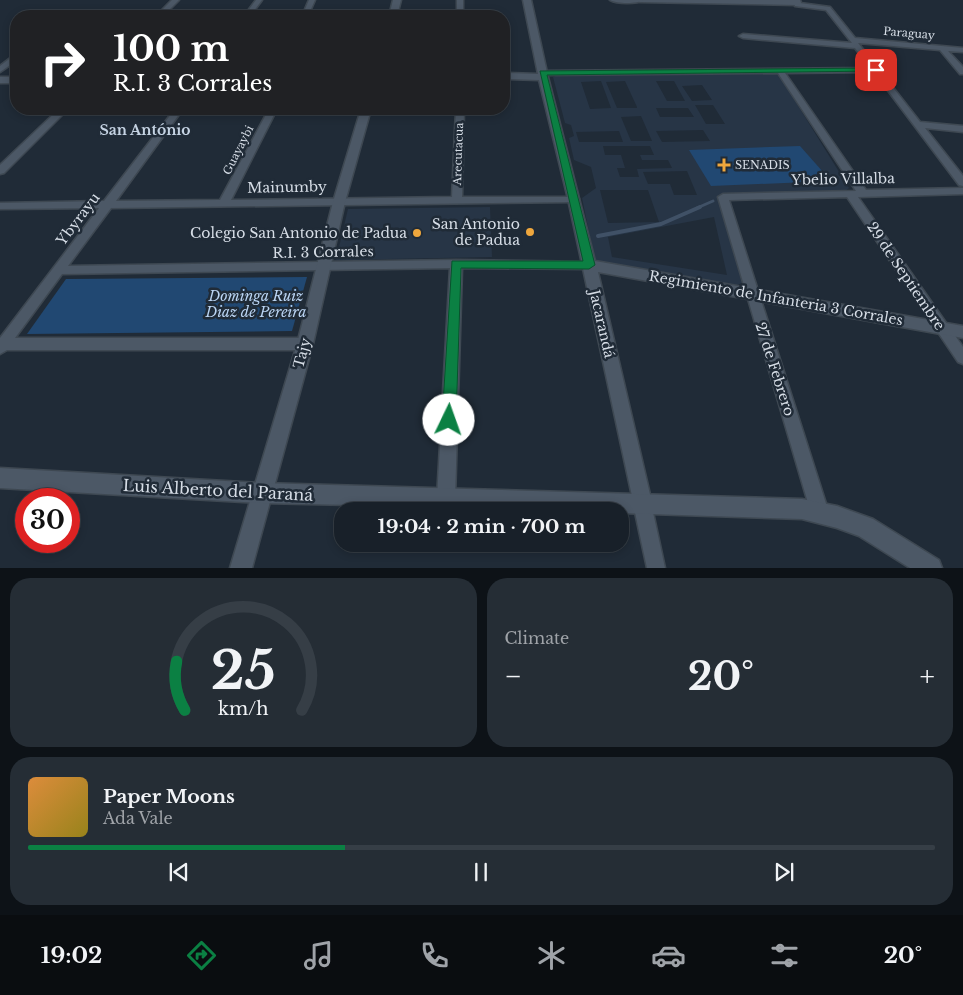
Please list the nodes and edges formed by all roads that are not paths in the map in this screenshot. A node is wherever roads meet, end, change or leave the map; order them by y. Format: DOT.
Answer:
graph roads {
  1 [pos="176,0"];
  2 [pos="527,0"];
  3 [pos="614,0"];
  4 [pos="640,0"];
  5 [pos="796,2"];
  6 [pos="166,10"];
  7 [pos="743,36"];
  8 [pos="855,43"];
  9 [pos="942,48"];
  10 [pos="963,50"];
  11 [pos="876,70"];
  12 [pos="780,71"];
  13 [pos="963,72"];
  14 [pos="543,75"];
  15 [pos="510,76"];
  16 [pos="58,115"];
  17 [pos="175,115"];
  18 [pos="270,115"];
  19 [pos="364,115"];
  20 [pos="460,115"];
  21 [pos="917,124"];
  22 [pos="963,129"];
  23 [pos="0,171"];
  24 [pos="963,183"];
  25 [pos="963,190"];
  26 [pos="856,192"];
  27 [pos="724,196"];
  28 [pos="574,199"];
  29 [pos="457,200"];
  30 [pos="339,202"];
  31 [pos="224,203"];
  32 [pos="108,205"];
  33 [pos="0,206"];
  34 [pos="456,264"];
  35 [pos="589,265"];
  36 [pos="323,268"];
  37 [pos="58,270"];
  38 [pos="751,293"];
  39 [pos="942,328"];
  40 [pos="963,332"];
  41 [pos="305,344"];
  42 [pos="1,346"];
  43 [pos="963,358"];
  44 [pos="0,478"];
  45 [pos="262,493"];
  46 [pos="446,498"];
  47 [pos="642,503"];
  48 [pos="820,513"];
  49 [pos="241,568"];
  50 [pos="656,568"];
  51 [pos="931,568"];
  1 -- 6 [label="street"];
  2 -- 14 [label="street, Jacarandá"];
  3 -- 4 [label="street"];
  4 -- 5 [label="street"];
  5 -- 8 [label="street"];
  7 -- 8 [label="street, Paraguay"];
  8 -- 9 [label="street, Paraguay"];
  8 -- 11 [label="street"];
  9 -- 10 [label="street, Paraguay"];
  9 -- 13 [label="street"];
  11 -- 12 [label="street"];
  11 -- 21 [label="street"];
  12 -- 14 [label="street"];
  12 -- 26 [label="street, 29 de Septiembre"];
  14 -- 15 [label="street"];
  14 -- 28 [label="street, Jacarandá"];
  16 -- 23 [label="street"];
  17 -- 32 [label="street, Ybyrayu"];
  18 -- 31 [label="street, Guayaybi"];
  19 -- 30 [label="street, Tajy"];
  20 -- 29 [label="street, Arecutacua"];
  21 -- 22 [label="street"];
  21 -- 24 [label="street"];
  25 -- 26 [label="street, Ybelio Villalba"];
  26 -- 27 [label="street, Ybelio Villalba"];
  26 -- 39 [label="street, 29 de Septiembre"];
  27 -- 38 [label="street, 27 de Febrero"];
  28 -- 29 [label="street, Mainumby"];
  28 -- 35 [label="street, Jacarandá"];
  29 -- 30 [label="street, Mainumby"];
  30 -- 31 [label="street, Mainumby"];
  30 -- 36 [label="street, Tajy"];
  31 -- 32 [label="street, Mainumby"];
  32 -- 33 [label="street, Mainumby"];
  32 -- 37 [label="street, Ybyrayu"];
  34 -- 35 [label="street, R.I. 3 Corrales"];
  34 -- 36 [label="street, R.I. 3 Corrales"];
  34 -- 46 [label="street"];
  35 -- 38 [label="street, Regimiento de Infanteria 3 Corrales"];
  35 -- 47 [label="street, Jacarandá"];
  36 -- 37 [label="street, R.I. 3 Corrales"];
  36 -- 41 [label="street, Tajy"];
  37 -- 42 [label="street, Ybyrayu"];
  38 -- 39 [label="street, Regimiento de Infanteria 3 Corrales"];
  38 -- 48 [label="street, 27 de Febrero"];
  39 -- 40 [label="street, Regimiento de Infanteria 3 Corrales"];
  39 -- 43 [label="street, 29 de Septiembre"];
  41 -- 42 [label="street"];
  41 -- 45 [label="street, Tajy"];
  44 -- 45 [label="street, Luis Alberto del Paraná"];
  45 -- 46 [label="street, Luis Alberto del Paraná"];
  45 -- 49 [label="street, Tajy"];
  46 -- 47 [label="street, Luis Alberto del Paraná"];
  47 -- 48 [label="street, Luis Alberto del Paraná"];
  47 -- 50 [label="street"];
  48 -- 51 [label="street, Luis Alberto del Paraná"];
}
